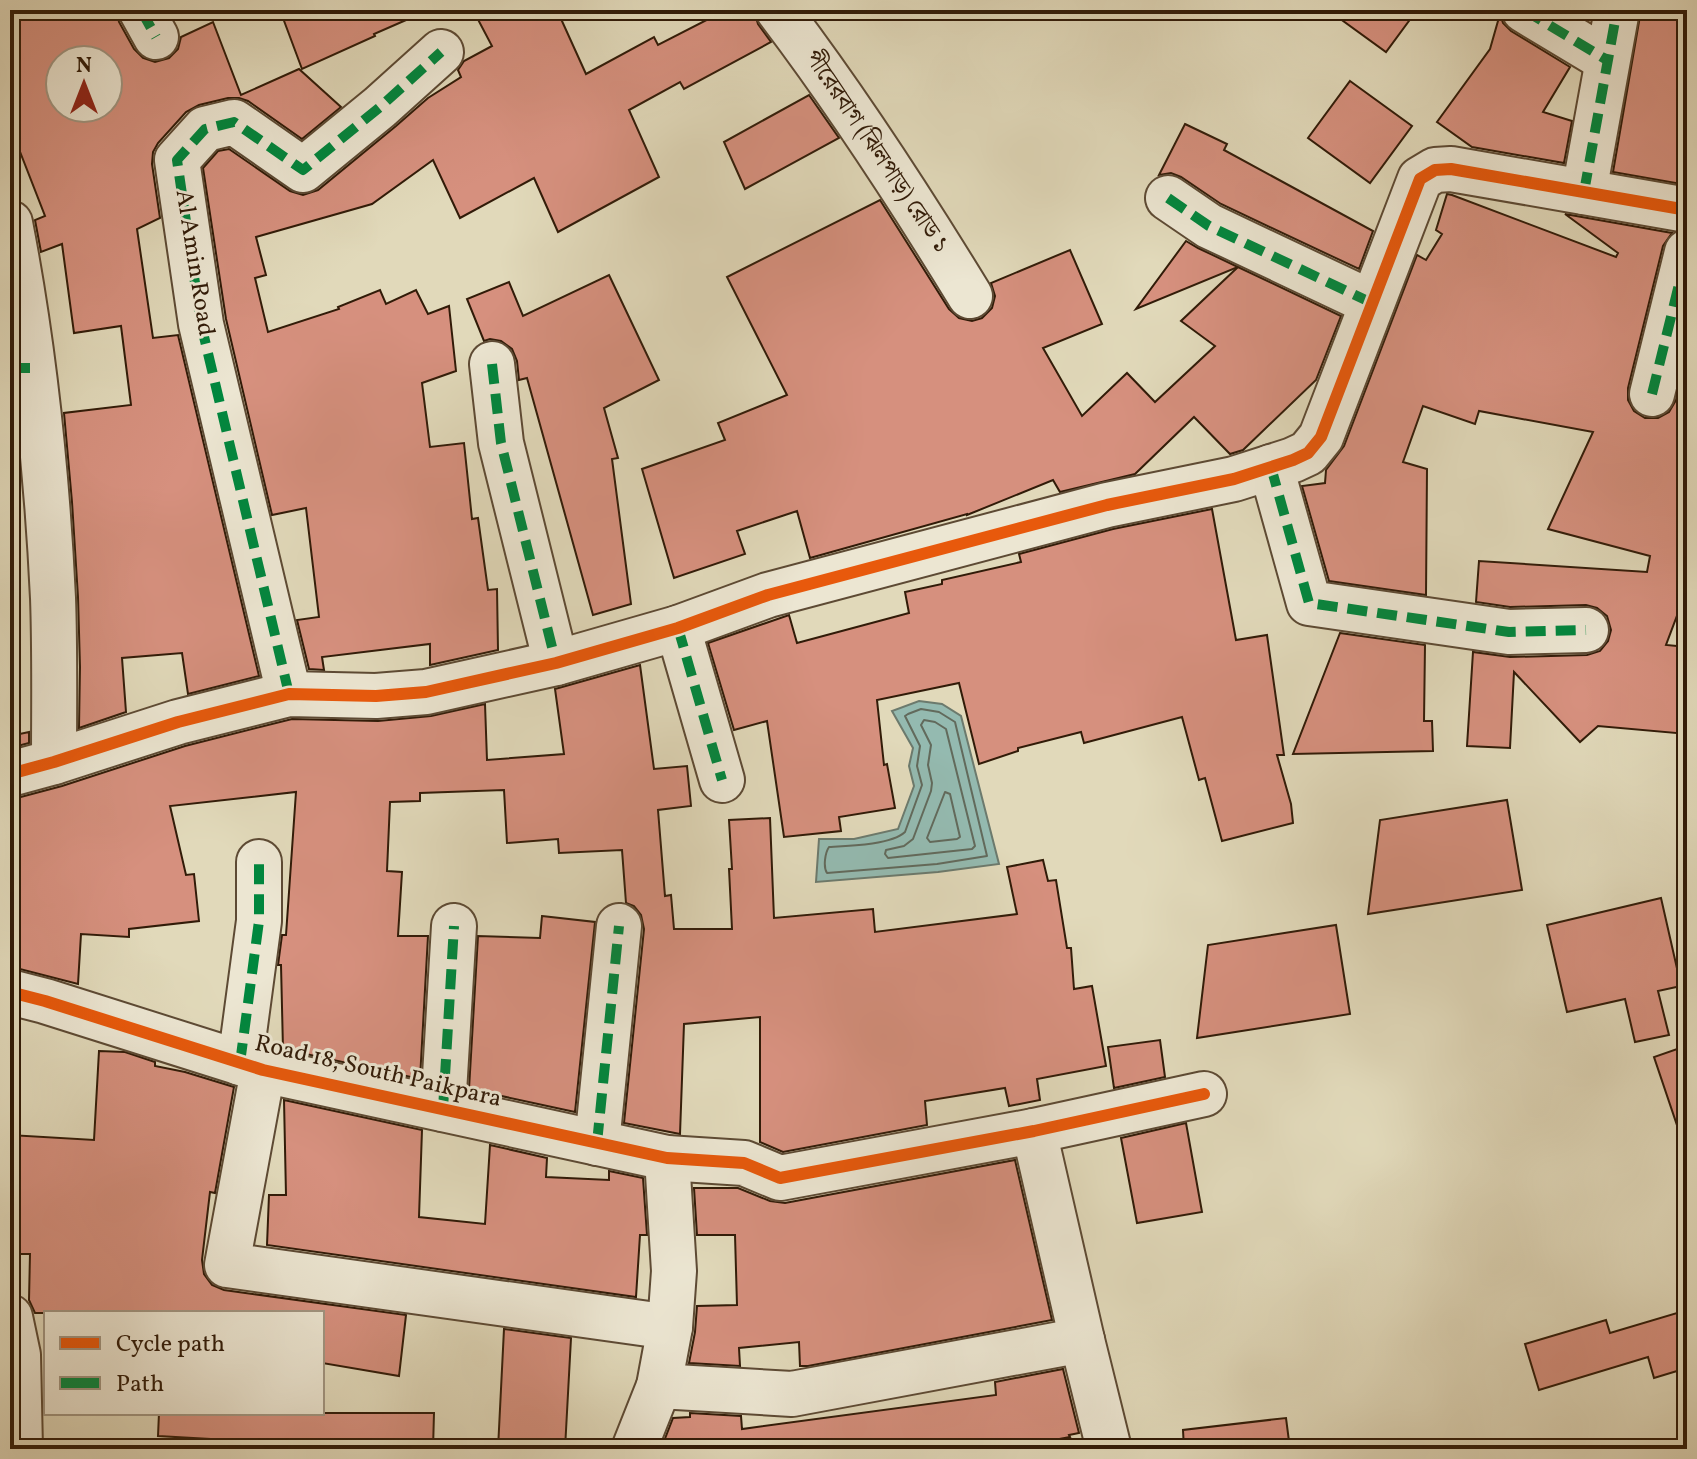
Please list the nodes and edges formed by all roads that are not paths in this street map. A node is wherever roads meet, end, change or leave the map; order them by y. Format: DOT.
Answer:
graph roads {
  1 [pos="778,10"];
  2 [pos="1524,10"];
  3 [pos="1617,10"];
  4 [pos="441,52"];
  5 [pos="1607,60"];
  6 [pos="1584,192"];
  7 [pos="1168,198"];
  8 [pos="1687,210"];
  9 [pos="10,223"];
  10 [pos="1687,252"];
  11 [pos="970,296"];
  12 [pos="1372,303"];
  13 [pos="492,364"];
  14 [pos="21,368"];
  15 [pos="1652,394"];
  16 [pos="1271,467"];
  17 [pos="678,628"];
  18 [pos="1586,630"];
  19 [pos="556,663"];
  20 [pos="289,694"];
  21 [pos="54,762"];
  22 [pos="10,774"];
  23 [pos="722,780"];
  24 [pos="259,862"];
  25 [pos="454,926"];
  26 [pos="619,926"];
  27 [pos="10,992"];
  28 [pos="252,1067"];
  29 [pos="1204,1094"];
  30 [pos="443,1109"];
  31 [pos="1034,1131"];
  32 [pos="597,1143"];
  33 [pos="667,1158"];
  34 [pos="10,1317"];
  35 [pos="670,1327"];
  36 [pos="1082,1340"];
  37 [pos="659,1386"];
  38 [pos="20,1449"];
  39 [pos="634,1449"];
  40 [pos="1109,1449"];
  1 -- 11 [label="street, পীরেরবাগ (ঝিলপাড়) রোড ১"];
  2 -- 5 [label="street"];
  3 -- 5 [label="street"];
  4 -- 20 [label="street, Al Amin Road"];
  5 -- 6 [label="street"];
  6 -- 8 [label="street"];
  6 -- 12 [label="street"];
  7 -- 12 [label="street"];
  9 -- 14 [label="street"];
  10 -- 15 [label="street"];
  12 -- 16 [label="street"];
  13 -- 19 [label="street"];
  14 -- 21 [label="street"];
  16 -- 17 [label="street"];
  16 -- 18 [label="street"];
  17 -- 19 [label="street"];
  17 -- 23 [label="street"];
  19 -- 20 [label="street"];
  20 -- 21 [label="street"];
  21 -- 22 [label="street"];
  24 -- 28 [label="street"];
  25 -- 30 [label="street"];
  26 -- 32 [label="street"];
  27 -- 28 [label="street, Road 18, South Paikpara"];
  28 -- 30 [label="street, Road 18, South Paikpara"];
  28 -- 35 [label="street"];
  29 -- 31 [label="street, Road 18, South Paikpara"];
  30 -- 32 [label="street, Road 18, South Paikpara"];
  31 -- 33 [label="street, Road 18, South Paikpara"];
  31 -- 36 [label="street"];
  32 -- 33 [label="street, Road 18, South Paikpara"];
  33 -- 35 [label="street"];
  34 -- 38 [label="street"];
  35 -- 37 [label="street"];
  36 -- 37 [label="street"];
  36 -- 40 [label="street"];
  37 -- 39 [label="street"];
}
